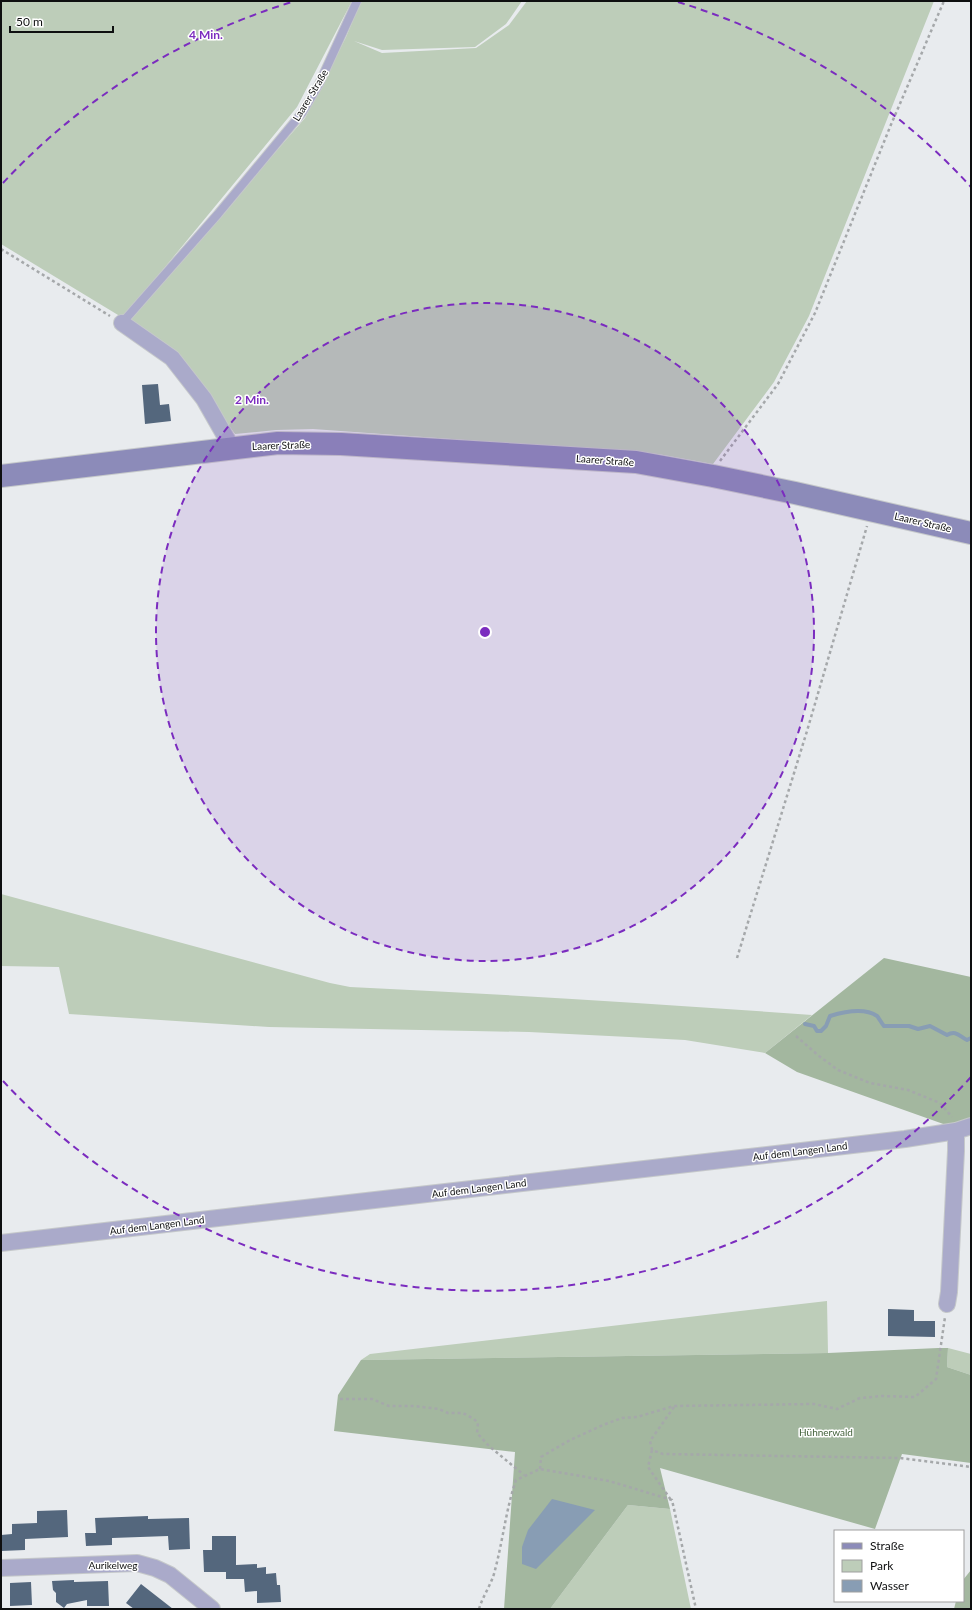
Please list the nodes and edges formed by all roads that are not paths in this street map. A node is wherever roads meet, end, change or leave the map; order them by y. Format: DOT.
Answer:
graph roads {
  1 [pos="357,1"];
  2 [pos="122,323"];
  3 [pos="232,448"];
  4 [pos="1,476"];
  5 [pos="971,533"];
  6 [pos="966,1131"];
  7 [pos="1,1243"];
  8 [pos="947,1304"];
  9 [pos="1,1568"];
  10 [pos="212,1609"];
  1 -- 2 [label="lane, Laarer Straße"];
  2 -- 3 [label="street"];
  3 -- 4 [label="street, Laarer Straße"];
  3 -- 5 [label="street, Laarer Straße"];
  6 -- 7 [label="street, Auf dem Langen Land"];
  6 -- 8 [label="street"];
  9 -- 10 [label="street, Aurikelweg"];
}
